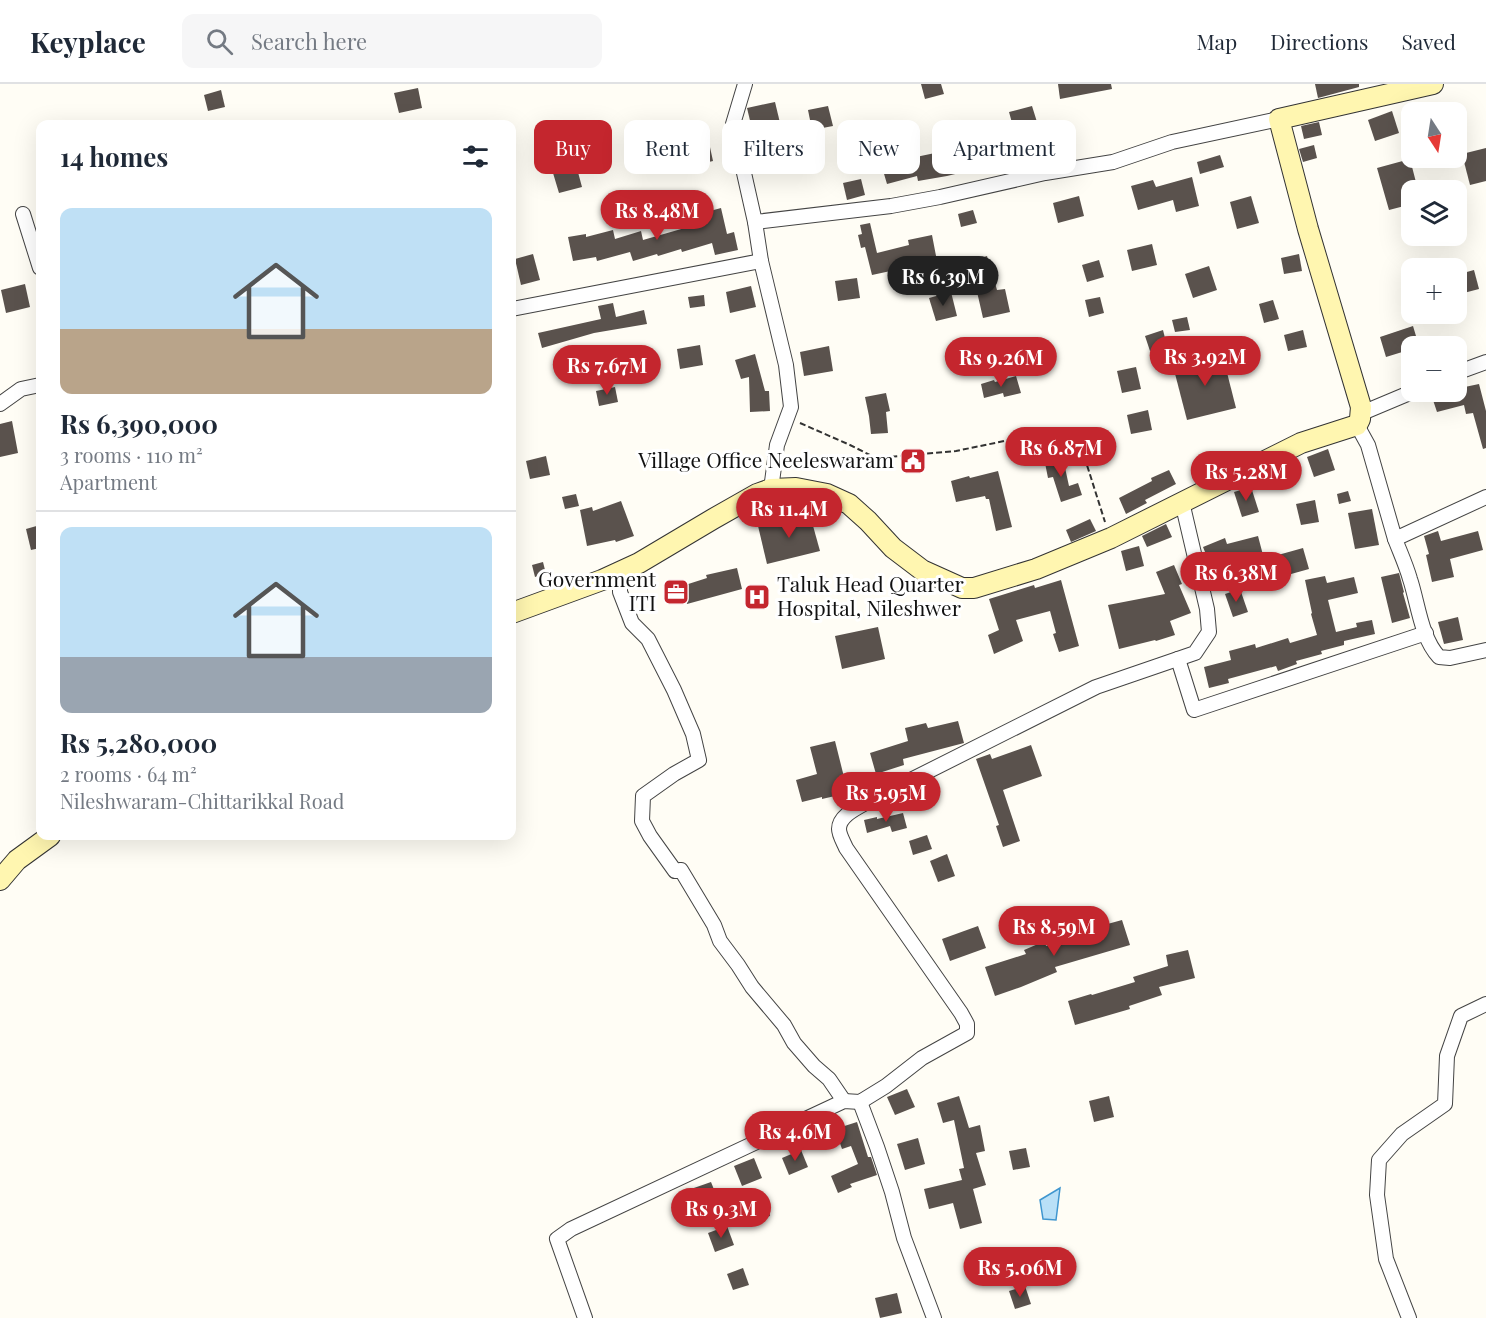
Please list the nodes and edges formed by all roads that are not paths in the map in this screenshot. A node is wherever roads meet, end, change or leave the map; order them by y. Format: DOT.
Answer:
graph roads {
  1 [pos="745,84"];
  2 [pos="1433,84"];
  3 [pos="1280,119"];
  4 [pos="23,214"];
  5 [pos="755,222"];
  6 [pos="36,255"];
  7 [pos="761,261"];
  8 [pos="516,308"];
  9 [pos="1486,362"];
  10 [pos="1467,370"];
  11 [pos="36,386"];
  12 [pos="1401,398"];
  13 [pos="0,404"];
  14 [pos="1359,419"];
  15 [pos="771,489"];
  16 [pos="1486,497"];
  17 [pos="1182,502"];
  18 [pos="1395,539"];
  19 [pos="620,571"];
  20 [pos="516,612"];
  21 [pos="1426,633"];
  22 [pos="1486,650"];
  23 [pos="1178,659"];
  24 [pos="44,840"];
  25 [pos="0,880"];
  26 [pos="1486,1004"];
  27 [pos="844,1101"];
  28 [pos="860,1102"];
  29 [pos="585,1318"];
  30 [pos="934,1318"];
  31 [pos="1409,1318"];
  1 -- 5 [label="street"];
  2 -- 3 [label="main road"];
  3 -- 5 [label="street"];
  3 -- 14 [label="main road"];
  4 -- 6 [label="street"];
  5 -- 7 [label="street"];
  7 -- 8 [label="street"];
  7 -- 15 [label="street"];
  9 -- 10 [label="street"];
  11 -- 13 [label="street"];
  12 -- 14 [label="street"];
  14 -- 17 [label="main road"];
  14 -- 18 [label="street"];
  15 -- 17 [label="main road"];
  15 -- 19 [label="main road"];
  16 -- 18 [label="street"];
  17 -- 23 [label="street"];
  18 -- 21 [label="street"];
  19 -- 20 [label="main road"];
  19 -- 27 [label="street"];
  21 -- 22 [label="street"];
  21 -- 23 [label="street"];
  23 -- 28 [label="street"];
  24 -- 25 [label="main road"];
  26 -- 31 [label="street"];
  27 -- 28 [label="street"];
  27 -- 29 [label="street"];
  28 -- 30 [label="street"];
}
